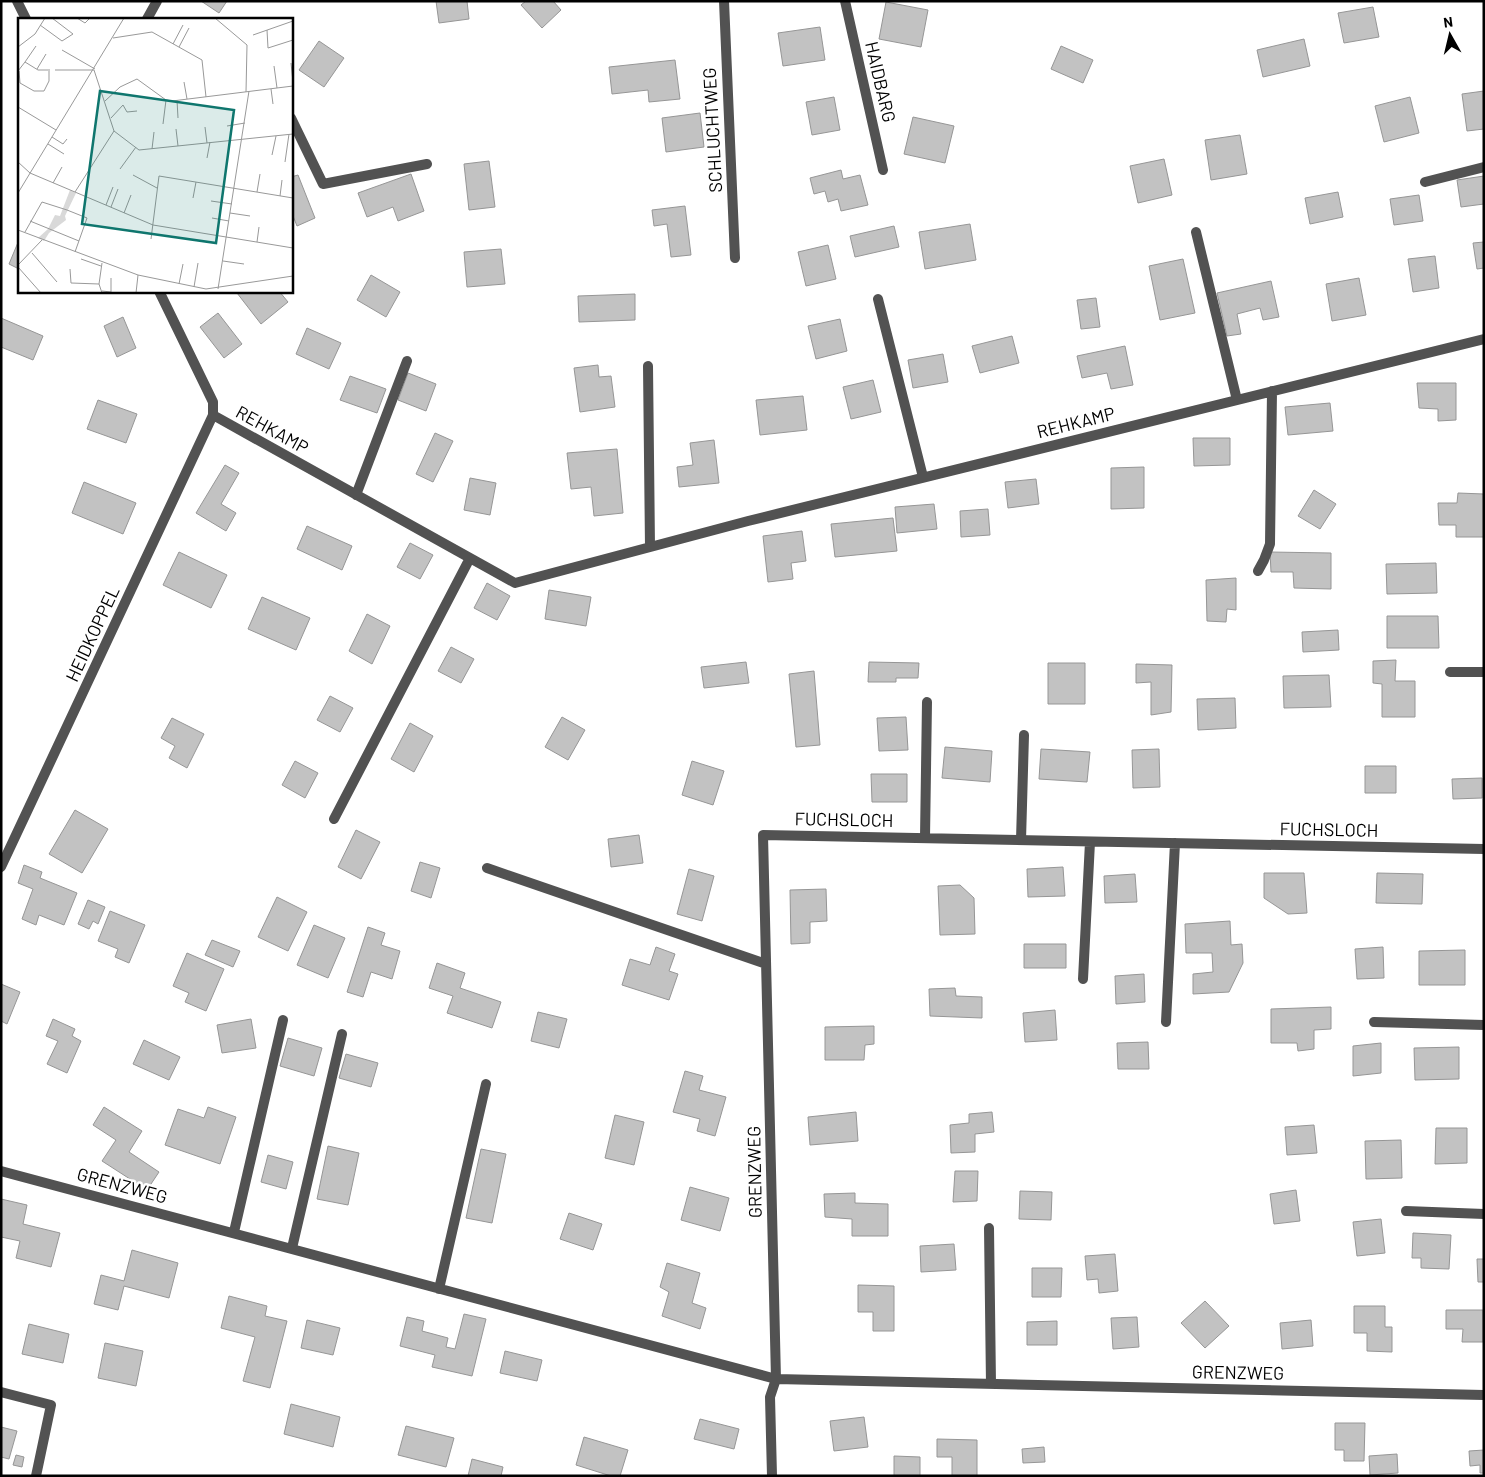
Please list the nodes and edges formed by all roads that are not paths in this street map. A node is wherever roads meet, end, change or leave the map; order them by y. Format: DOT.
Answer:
graph roads {
  1 [pos="17,1"];
  2 [pos="158,1"];
  3 [pos="724,1"];
  4 [pos="845,1"];
  5 [pos="26,18"];
  6 [pos="148,18"];
  7 [pos="292,120"];
  8 [pos="427,164"];
  9 [pos="1484,167"];
  10 [pos="883,170"];
  11 [pos="1425,182"];
  12 [pos="1196,232"];
  13 [pos="735,258"];
  14 [pos="159,292"];
  15 [pos="878,299"];
  16 [pos="1484,339"];
  17 [pos="406,361"];
  18 [pos="648,366"];
  19 [pos="1272,391"];
  20 [pos="1237,400"];
  21 [pos="213,415"];
  22 [pos="923,477"];
  23 [pos="356,495"];
  24 [pos="650,546"];
  25 [pos="470,558"];
  26 [pos="1258,571"];
  27 [pos="1450,672"];
  28 [pos="1484,672"];
  29 [pos="927,702"];
  30 [pos="1024,735"];
  31 [pos="334,819"];
  32 [pos="763,835"];
  33 [pos="925,838"];
  34 [pos="1021,840"];
  35 [pos="1090,842"];
  36 [pos="1174,843"];
  37 [pos="1484,849"];
  38 [pos="1,867"];
  39 [pos="487,868"];
  40 [pos="766,964"];
  41 [pos="1083,979"];
  42 [pos="283,1020"];
  43 [pos="1166,1022"];
  44 [pos="1374,1022"];
  45 [pos="1484,1025"];
  46 [pos="342,1034"];
  47 [pos="486,1084"];
  48 [pos="1,1171"];
  49 [pos="1406,1211"];
  50 [pos="1484,1214"];
  51 [pos="989,1228"];
  52 [pos="234,1232"];
  53 [pos="292,1248"];
  54 [pos="439,1289"];
  55 [pos="776,1379"];
  56 [pos="991,1384"];
  57 [pos="1,1392"];
  58 [pos="1484,1394"];
  59 [pos="36,1476"];
  60 [pos="772,1476"];
  1 -- 5 [label="street"];
  2 -- 6 [label="street"];
  3 -- 13 [label="street, SCHLUCHTWEG"];
  4 -- 10 [label="street, HAIDBARG"];
  7 -- 8 [label="street"];
  9 -- 11 [label="street"];
  12 -- 20 [label="street"];
  14 -- 21 [label="street, REHKAMP"];
  15 -- 22 [label="street"];
  16 -- 19 [label="street, REHKAMP"];
  17 -- 23 [label="street"];
  18 -- 24 [label="street"];
  19 -- 20 [label="street, REHKAMP"];
  19 -- 26 [label="street"];
  20 -- 22 [label="street, REHKAMP"];
  21 -- 23 [label="street, REHKAMP"];
  21 -- 38 [label="street, HEIDKOPPEL"];
  22 -- 24 [label="street, REHKAMP"];
  23 -- 25 [label="street, REHKAMP"];
  24 -- 25 [label="street, REHKAMP"];
  25 -- 31 [label="street"];
  27 -- 28 [label="street"];
  29 -- 33 [label="street"];
  30 -- 34 [label="street"];
  32 -- 33 [label="street, FUCHSLOCH"];
  32 -- 40 [label="street, GRENZWEG"];
  33 -- 34 [label="street, FUCHSLOCH"];
  34 -- 35 [label="street, FUCHSLOCH"];
  35 -- 36 [label="street, FUCHSLOCH"];
  35 -- 41 [label="street"];
  36 -- 37 [label="street, FUCHSLOCH"];
  36 -- 43 [label="street"];
  39 -- 40 [label="street"];
  40 -- 55 [label="street, GRENZWEG"];
  42 -- 52 [label="street"];
  44 -- 45 [label="street"];
  46 -- 53 [label="street"];
  47 -- 54 [label="street"];
  48 -- 52 [label="street, GRENZWEG"];
  49 -- 50 [label="street"];
  51 -- 56 [label="street"];
  52 -- 53 [label="street, GRENZWEG"];
  53 -- 54 [label="street, GRENZWEG"];
  54 -- 55 [label="street, GRENZWEG"];
  55 -- 56 [label="street, GRENZWEG"];
  55 -- 60 [label="street, GRENZWEG"];
  56 -- 58 [label="street, GRENZWEG"];
  57 -- 59 [label="street"];
}
